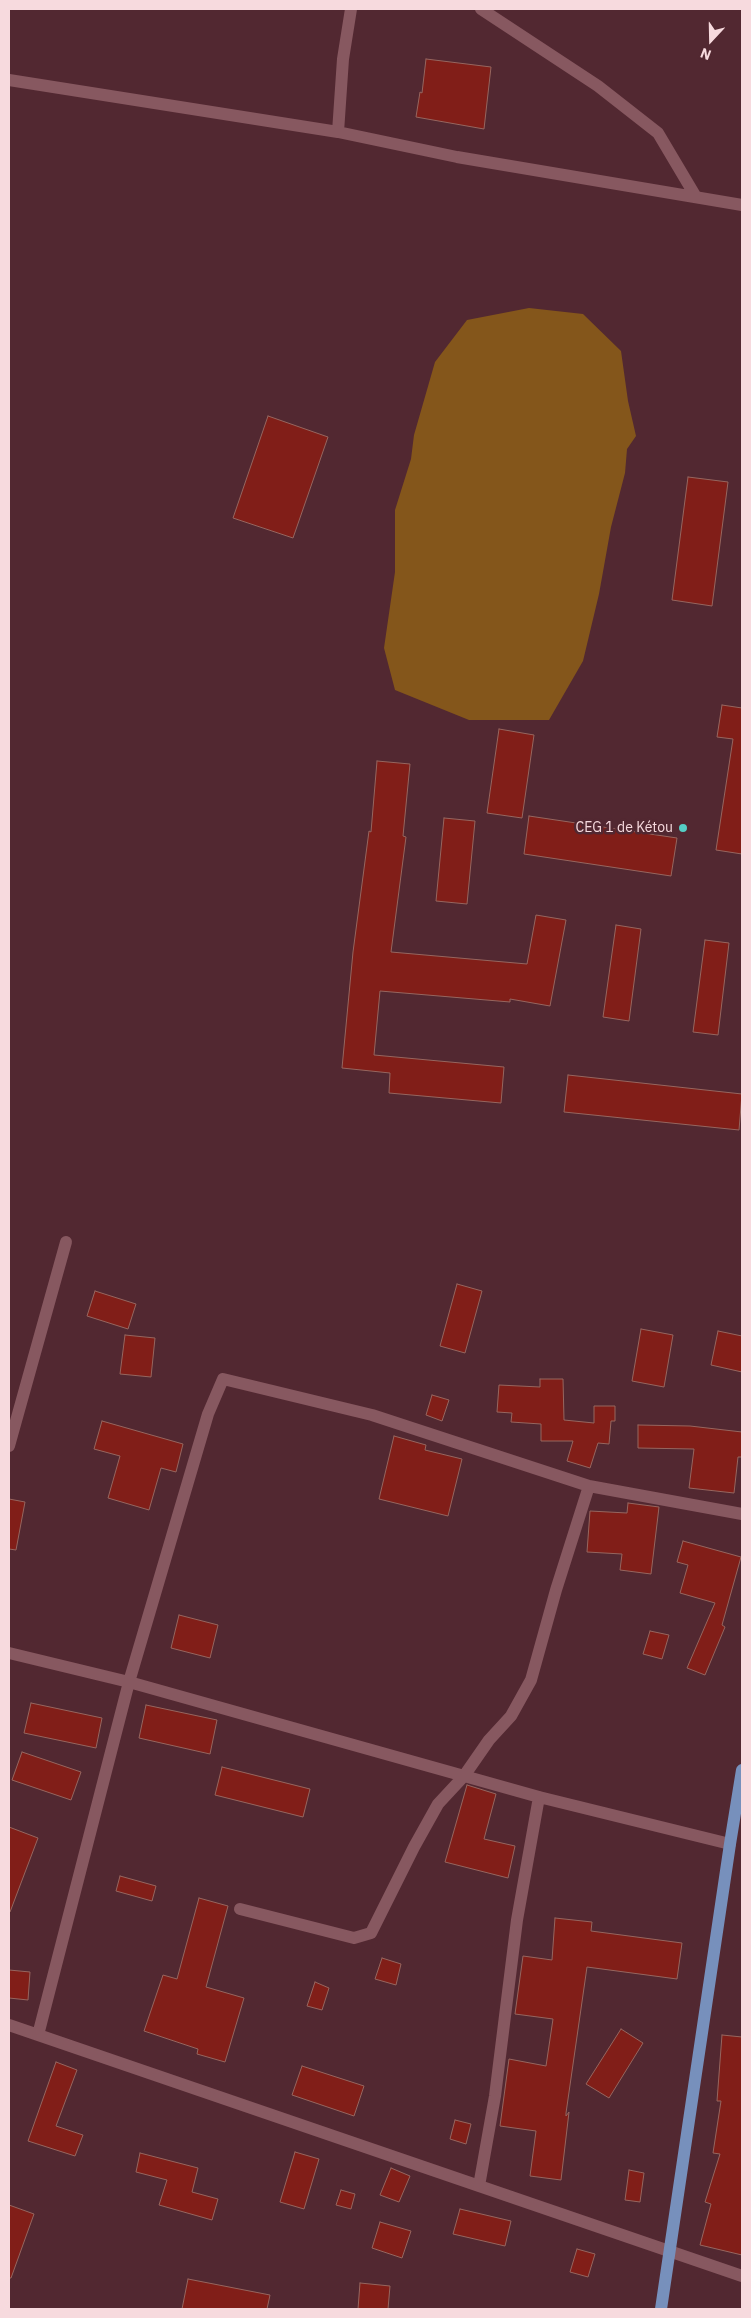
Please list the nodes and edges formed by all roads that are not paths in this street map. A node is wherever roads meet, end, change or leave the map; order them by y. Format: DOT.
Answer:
graph roads {
  1 [pos="351,9"];
  2 [pos="480,9"];
  3 [pos="9,80"];
  4 [pos="338,132"];
  5 [pos="696,197"];
  6 [pos="742,205"];
  7 [pos="66,1242"];
  8 [pos="9,1446"];
  9 [pos="589,1486"];
  10 [pos="742,1514"];
  11 [pos="9,1653"];
  12 [pos="129,1682"];
  13 [pos="742,1770"];
  14 [pos="464,1776"];
  15 [pos="539,1798"];
  16 [pos="739,1808"];
  17 [pos="730,1844"];
  18 [pos="240,1909"];
  19 [pos="9,2025"];
  20 [pos="38,2035"];
  21 [pos="479,2186"];
  22 [pos="670,2252"];
  23 [pos="742,2276"];
  24 [pos="662,2309"];
  1 -- 4 [label="street"];
  2 -- 5 [label="street"];
  3 -- 4 [label="street"];
  4 -- 5 [label="street"];
  5 -- 6 [label="street"];
  7 -- 8 [label="street"];
  9 -- 10 [label="street"];
  9 -- 12 [label="street"];
  9 -- 14 [label="street"];
  11 -- 12 [label="street"];
  12 -- 14 [label="street"];
  12 -- 20 [label="street"];
  13 -- 16 [label="main road"];
  14 -- 15 [label="street"];
  14 -- 18 [label="street"];
  15 -- 17 [label="street"];
  15 -- 21 [label="street"];
  16 -- 17 [label="main road"];
  17 -- 22 [label="main road"];
  19 -- 20 [label="street"];
  20 -- 21 [label="street"];
  21 -- 22 [label="street"];
  22 -- 23 [label="street"];
  22 -- 24 [label="main road"];
}
